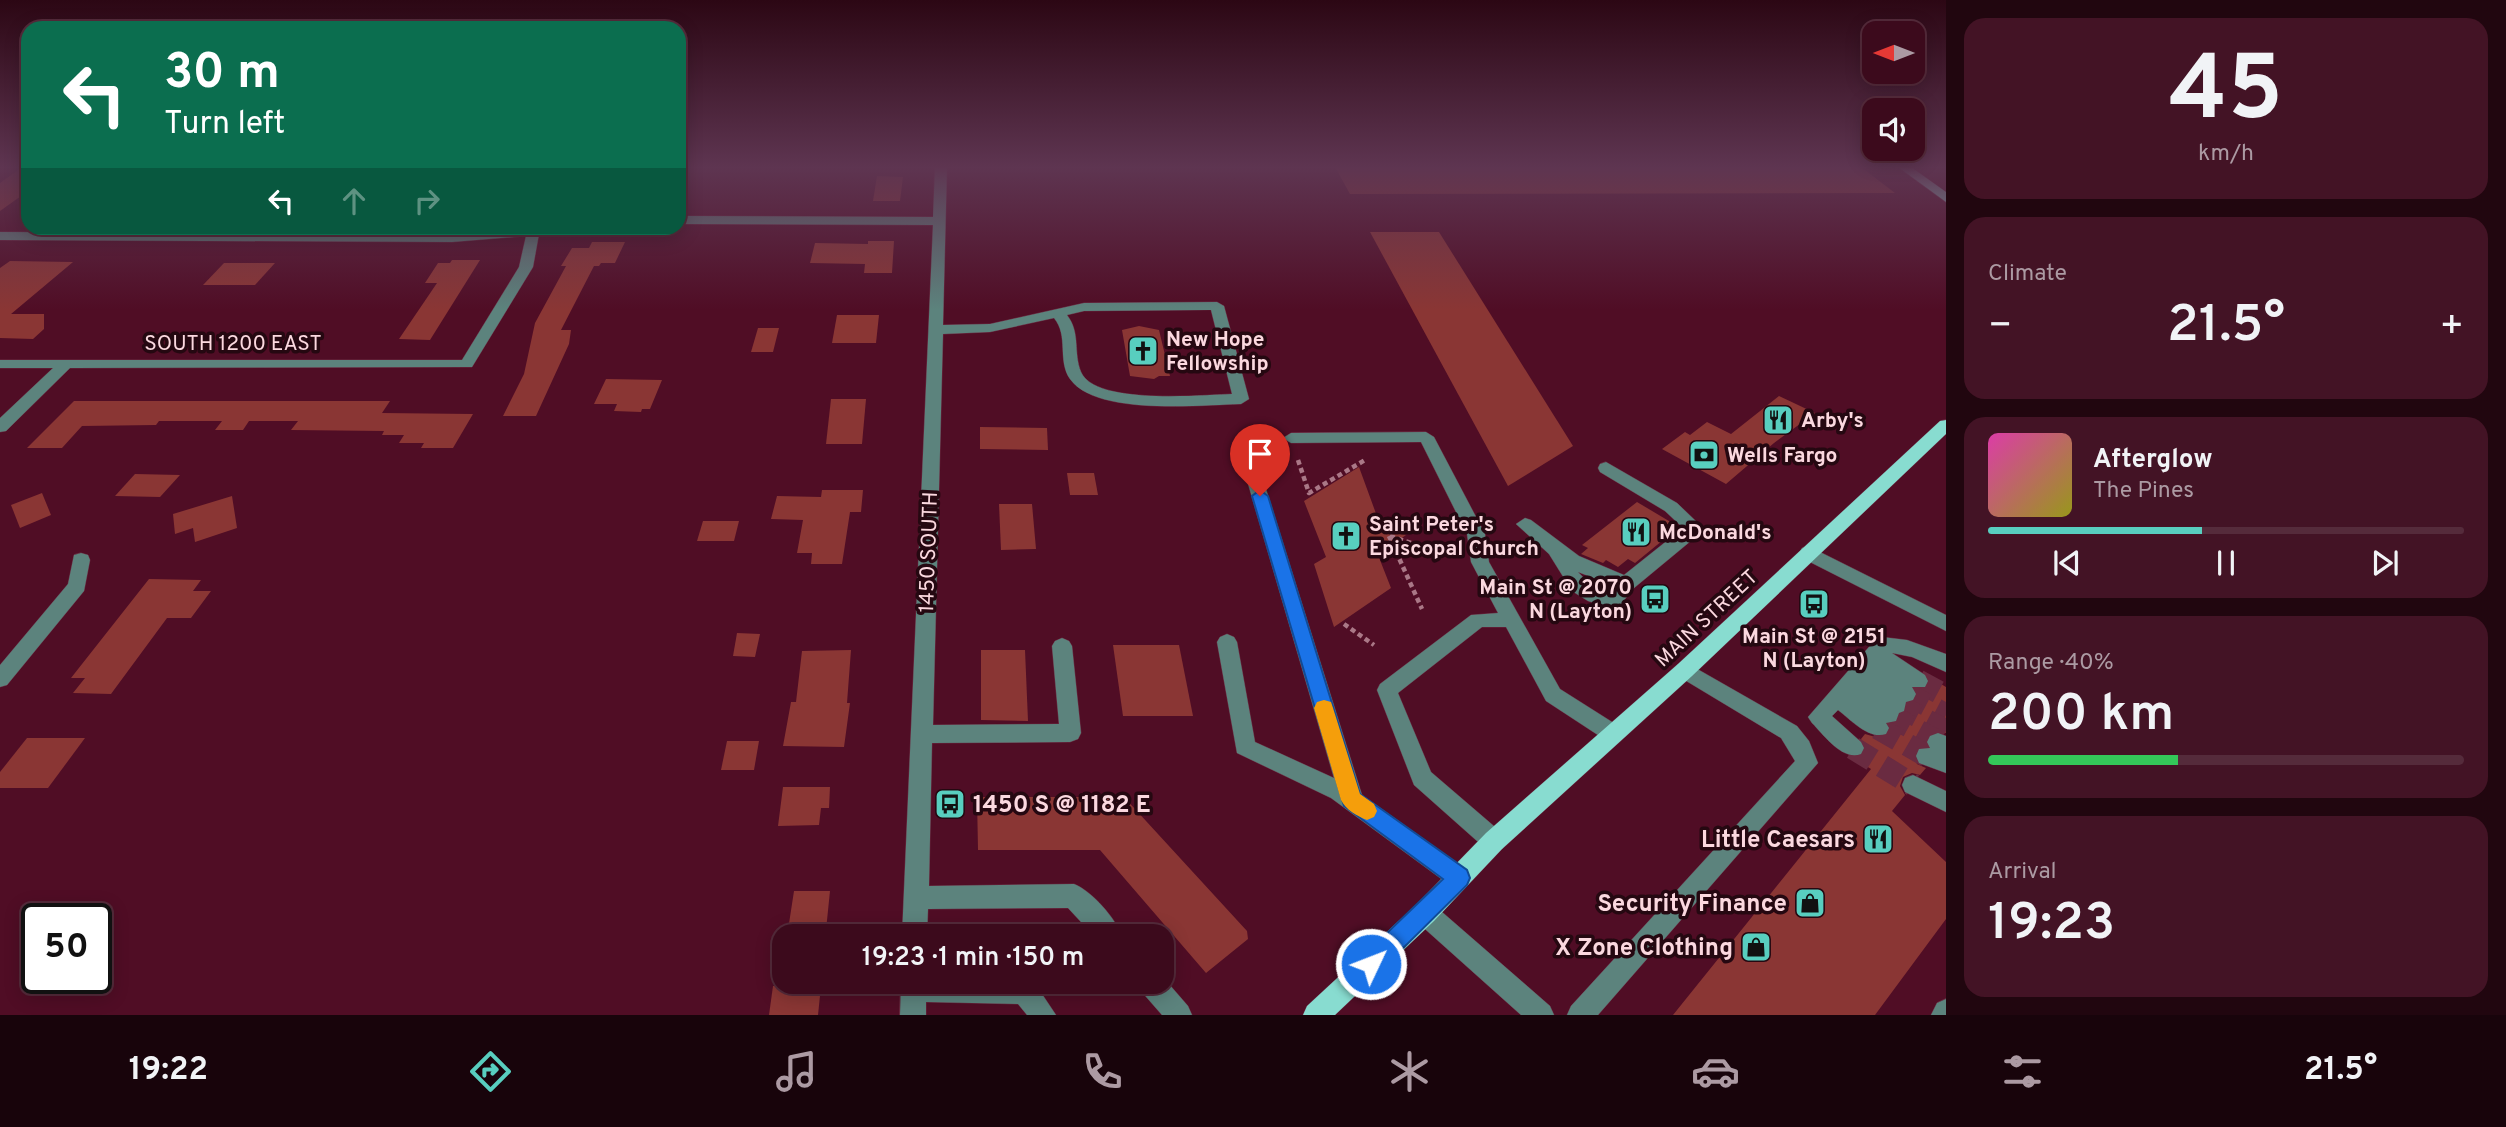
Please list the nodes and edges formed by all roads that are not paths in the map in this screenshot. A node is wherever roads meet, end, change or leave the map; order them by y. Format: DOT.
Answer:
graph roads {
  1 [pos="940,214"];
  2 [pos="686,219"];
  3 [pos="940,221"];
  4 [pos="21,231"];
  5 [pos="69,235"];
  6 [pos="341,235"];
  7 [pos="492,235"];
  8 [pos="532,235"];
  9 [pos="0,236"];
  10 [pos="15,236"];
  11 [pos="1057,312"];
  12 [pos="936,330"];
  13 [pos="0,364"];
  14 [pos="66,364"];
  15 [pos="1946,425"];
  16 [pos="0,427"];
  17 [pos="1291,438"];
  18 [pos="1606,468"];
  19 [pos="1252,470"];
  20 [pos="1525,524"];
  21 [pos="1808,553"];
  22 [pos="81,560"];
  23 [pos="1512,620"];
  24 [pos="1946,624"];
  25 [pos="1227,642"];
  26 [pos="1062,646"];
  27 [pos="1945,660"];
  28 [pos="1685,670"];
  29 [pos="1857,675"];
  30 [pos="0,679"];
  31 [pos="1898,705"];
  32 [pos="1612,733"];
  33 [pos="922,734"];
  34 [pos="1853,748"];
  35 [pos="1913,785"];
  36 [pos="1352,800"];
  37 [pos="1946,802"];
  38 [pos="1494,841"];
  39 [pos="1459,878"];
  40 [pos="917,898"];
  41 [pos="1425,913"];
  42 [pos="916,924"];
  43 [pos="1099,924"];
  44 [pos="1161,994"];
  45 [pos="913,995"];
  46 [pos="1043,1015"];
  47 [pos="1179,1015"];
  48 [pos="1317,1015"];
  49 [pos="1541,1015"];
  50 [pos="1580,1015"];
  1 -- 3 [label="street, 1450 SOUTH"];
  2 -- 3 [label="street"];
  3 -- 12 [label="street, 1450 SOUTH"];
  4 -- 10 [label="street"];
  5 -- 10 [label="street"];
  6 -- 7 [label="street"];
  8 -- 14 [label="street, SOUTH 1200 EAST"];
  9 -- 10 [label="street"];
  11 -- 11 [label="street"];
  11 -- 12 [label="street"];
  12 -- 33 [label="street, 1450 SOUTH"];
  13 -- 14 [label="street, SOUTH 1200 EAST"];
  14 -- 16 [label="street"];
  15 -- 21 [label="main road, MAIN STREET"];
  17 -- 23 [label="street"];
  18 -- 20 [label="street"];
  19 -- 36 [label="street"];
  21 -- 24 [label="street"];
  21 -- 28 [label="main road, MAIN STREET"];
  22 -- 30 [label="street"];
  23 -- 32 [label="street"];
  23 -- 38 [label="street"];
  25 -- 36 [label="street"];
  26 -- 33 [label="street"];
  27 -- 29 [label="street"];
  28 -- 32 [label="main road, MAIN STREET"];
  28 -- 50 [label="street"];
  29 -- 31 [label="street"];
  29 -- 31 [label="street"];
  29 -- 31 [label="street"];
  29 -- 34 [label="street"];
  32 -- 38 [label="main road, MAIN STREET"];
  33 -- 40 [label="street, 1450 SOUTH"];
  35 -- 37 [label="street"];
  36 -- 39 [label="street"];
  38 -- 39 [label="main road, MAIN STREET"];
  39 -- 41 [label="main road, MAIN STREET"];
  40 -- 42 [label="street, 1450 SOUTH"];
  40 -- 43 [label="street"];
  41 -- 48 [label="main road, MAIN STREET"];
  41 -- 49 [label="street"];
  44 -- 47 [label="street"];
  45 -- 46 [label="street"];
}
